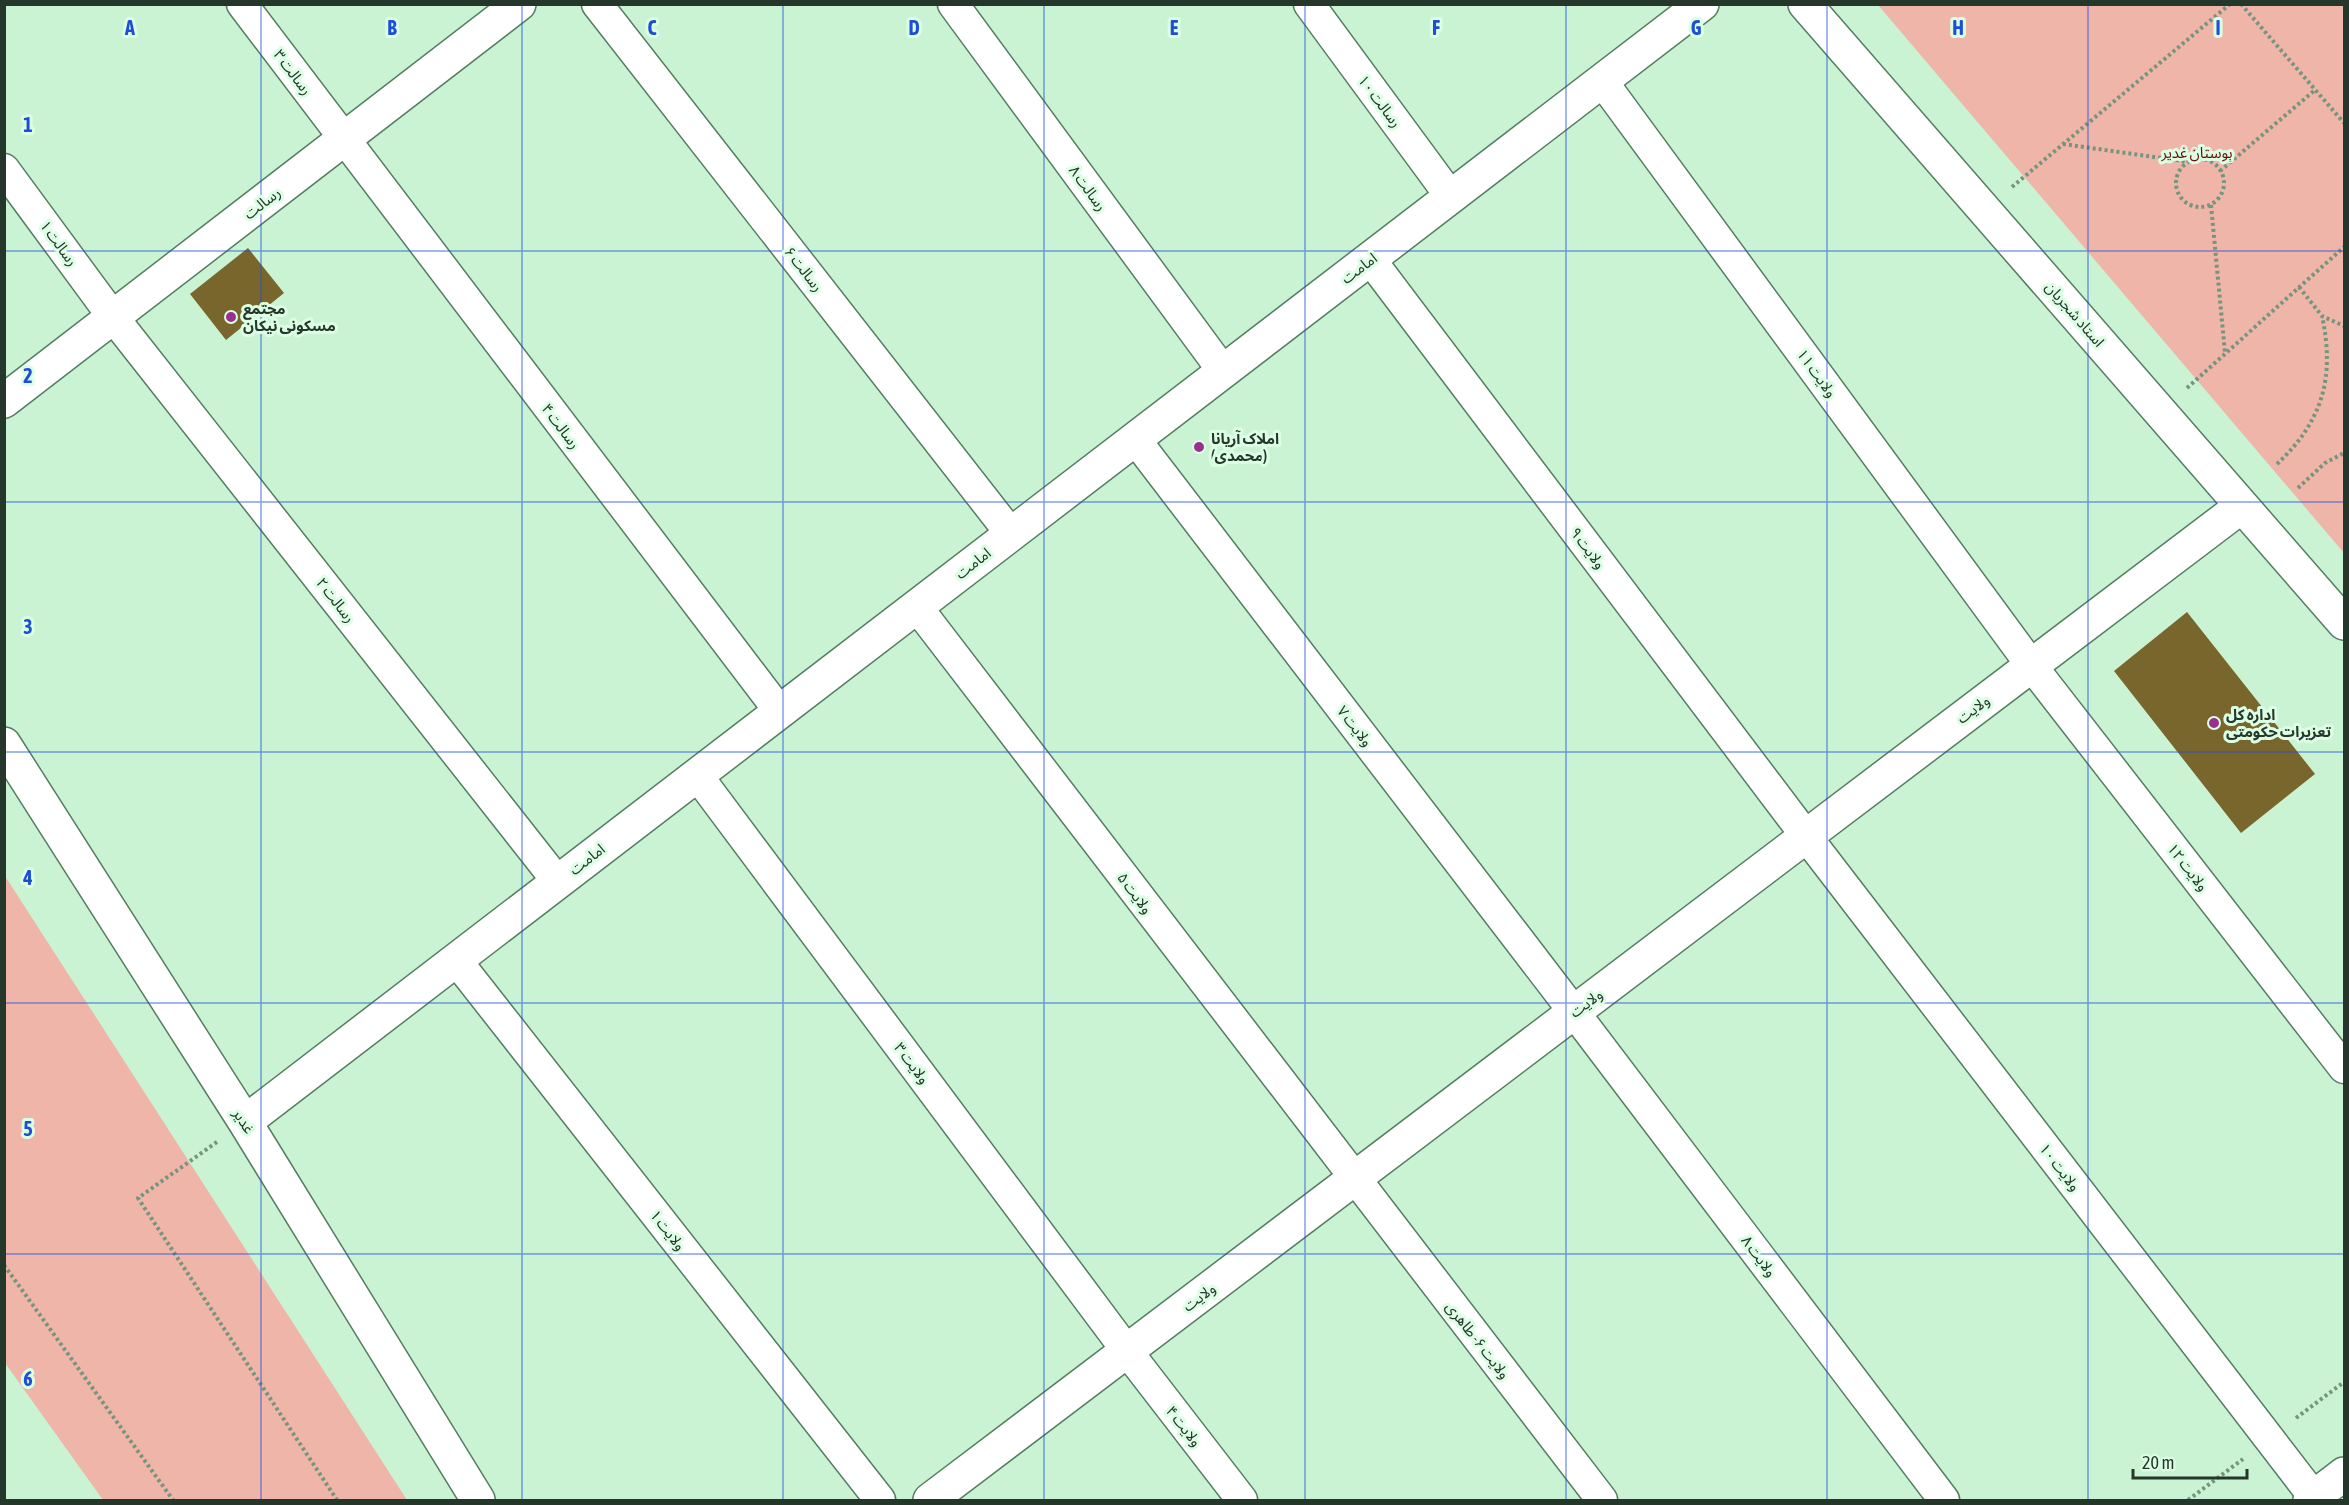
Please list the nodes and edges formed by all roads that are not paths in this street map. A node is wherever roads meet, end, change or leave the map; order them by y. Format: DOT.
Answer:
graph roads {
  1 [pos="242,4"];
  2 [pos="519,4"];
  3 [pos="597,4"];
  4 [pos="953,4"];
  5 [pos="1309,4"];
  6 [pos="1701,4"];
  7 [pos="1805,4"];
  8 [pos="1602,81"];
  9 [pos="343,140"];
  10 [pos="4,169"];
  11 [pos="1451,197"];
  12 [pos="1370,259"];
  13 [pos="113,317"];
  14 [pos="1224,371"];
  15 [pos="4,401"];
  16 [pos="1135,439"];
  17 [pos="2242,506"];
  18 [pos="1011,534"];
  19 [pos="917,607"];
  20 [pos="2344,623"];
  21 [pos="2031,665"];
  22 [pos="780,712"];
  23 [pos="4,744"];
  24 [pos="697,775"];
  25 [pos="1806,836"];
  26 [pos="558,882"];
  27 [pos="456,960"];
  28 [pos="1574,1012"];
  29 [pos="2344,1068"];
  30 [pos="245,1122"];
  31 [pos="1354,1179"];
  32 [pos="1127,1351"];
  33 [pos="2344,1474"];
  34 [pos="2312,1499"];
  35 [pos="478,1500"];
  36 [pos="880,1500"];
  37 [pos="930,1500"];
  38 [pos="1242,1500"];
  39 [pos="1602,1500"];
  40 [pos="1944,1500"];
  1 -- 9 [label="street, رسالت ۳"];
  2 -- 9 [label="street, رسالت"];
  3 -- 18 [label="street, رسالت ۶"];
  4 -- 14 [label="street, رسالت ۸"];
  5 -- 11 [label="street, رسالت ۱۰"];
  6 -- 8 [label="street, امامت"];
  7 -- 17 [label="street, استاد شجریان"];
  8 -- 11 [label="street, امامت"];
  8 -- 21 [label="street, ولایت ۱۱"];
  9 -- 13 [label="street, رسالت"];
  9 -- 22 [label="street, رسالت ۴"];
  10 -- 13 [label="street, رسالت ۱"];
  11 -- 12 [label="street, امامت"];
  12 -- 14 [label="street, امامت"];
  12 -- 25 [label="street, ولایت ۹"];
  13 -- 15 [label="street, رسالت"];
  13 -- 26 [label="street, رسالت ۲"];
  14 -- 16 [label="street, امامت"];
  16 -- 18 [label="street, امامت"];
  16 -- 28 [label="street, ولایت ۷"];
  17 -- 20 [label="street, استاد شجریان"];
  17 -- 21 [label="street, ولایت"];
  18 -- 19 [label="street, امامت"];
  19 -- 22 [label="street, امامت"];
  19 -- 31 [label="street, ولایت ۵"];
  21 -- 25 [label="street, ولایت"];
  21 -- 29 [label="street, ولایت ۱۲"];
  22 -- 24 [label="street, امامت"];
  23 -- 30 [label="street, غدیر"];
  24 -- 26 [label="street, امامت"];
  24 -- 32 [label="street, ولایت ۳"];
  25 -- 28 [label="street, ولایت"];
  25 -- 34 [label="street, ولایت ۱۰"];
  26 -- 27 [label="street, امامت"];
  27 -- 30 [label="street, امامت"];
  27 -- 36 [label="street, ولایت ۱"];
  28 -- 31 [label="street, ولایت"];
  28 -- 40 [label="street, ولایت ۸"];
  30 -- 35 [label="street, غدیر"];
  31 -- 32 [label="street, ولایت"];
  31 -- 39 [label="street, ولایت ۶- طاهری"];
  32 -- 37 [label="street, ولایت"];
  32 -- 38 [label="street, ولایت ۴"];
  33 -- 34 [label="street"];
}
